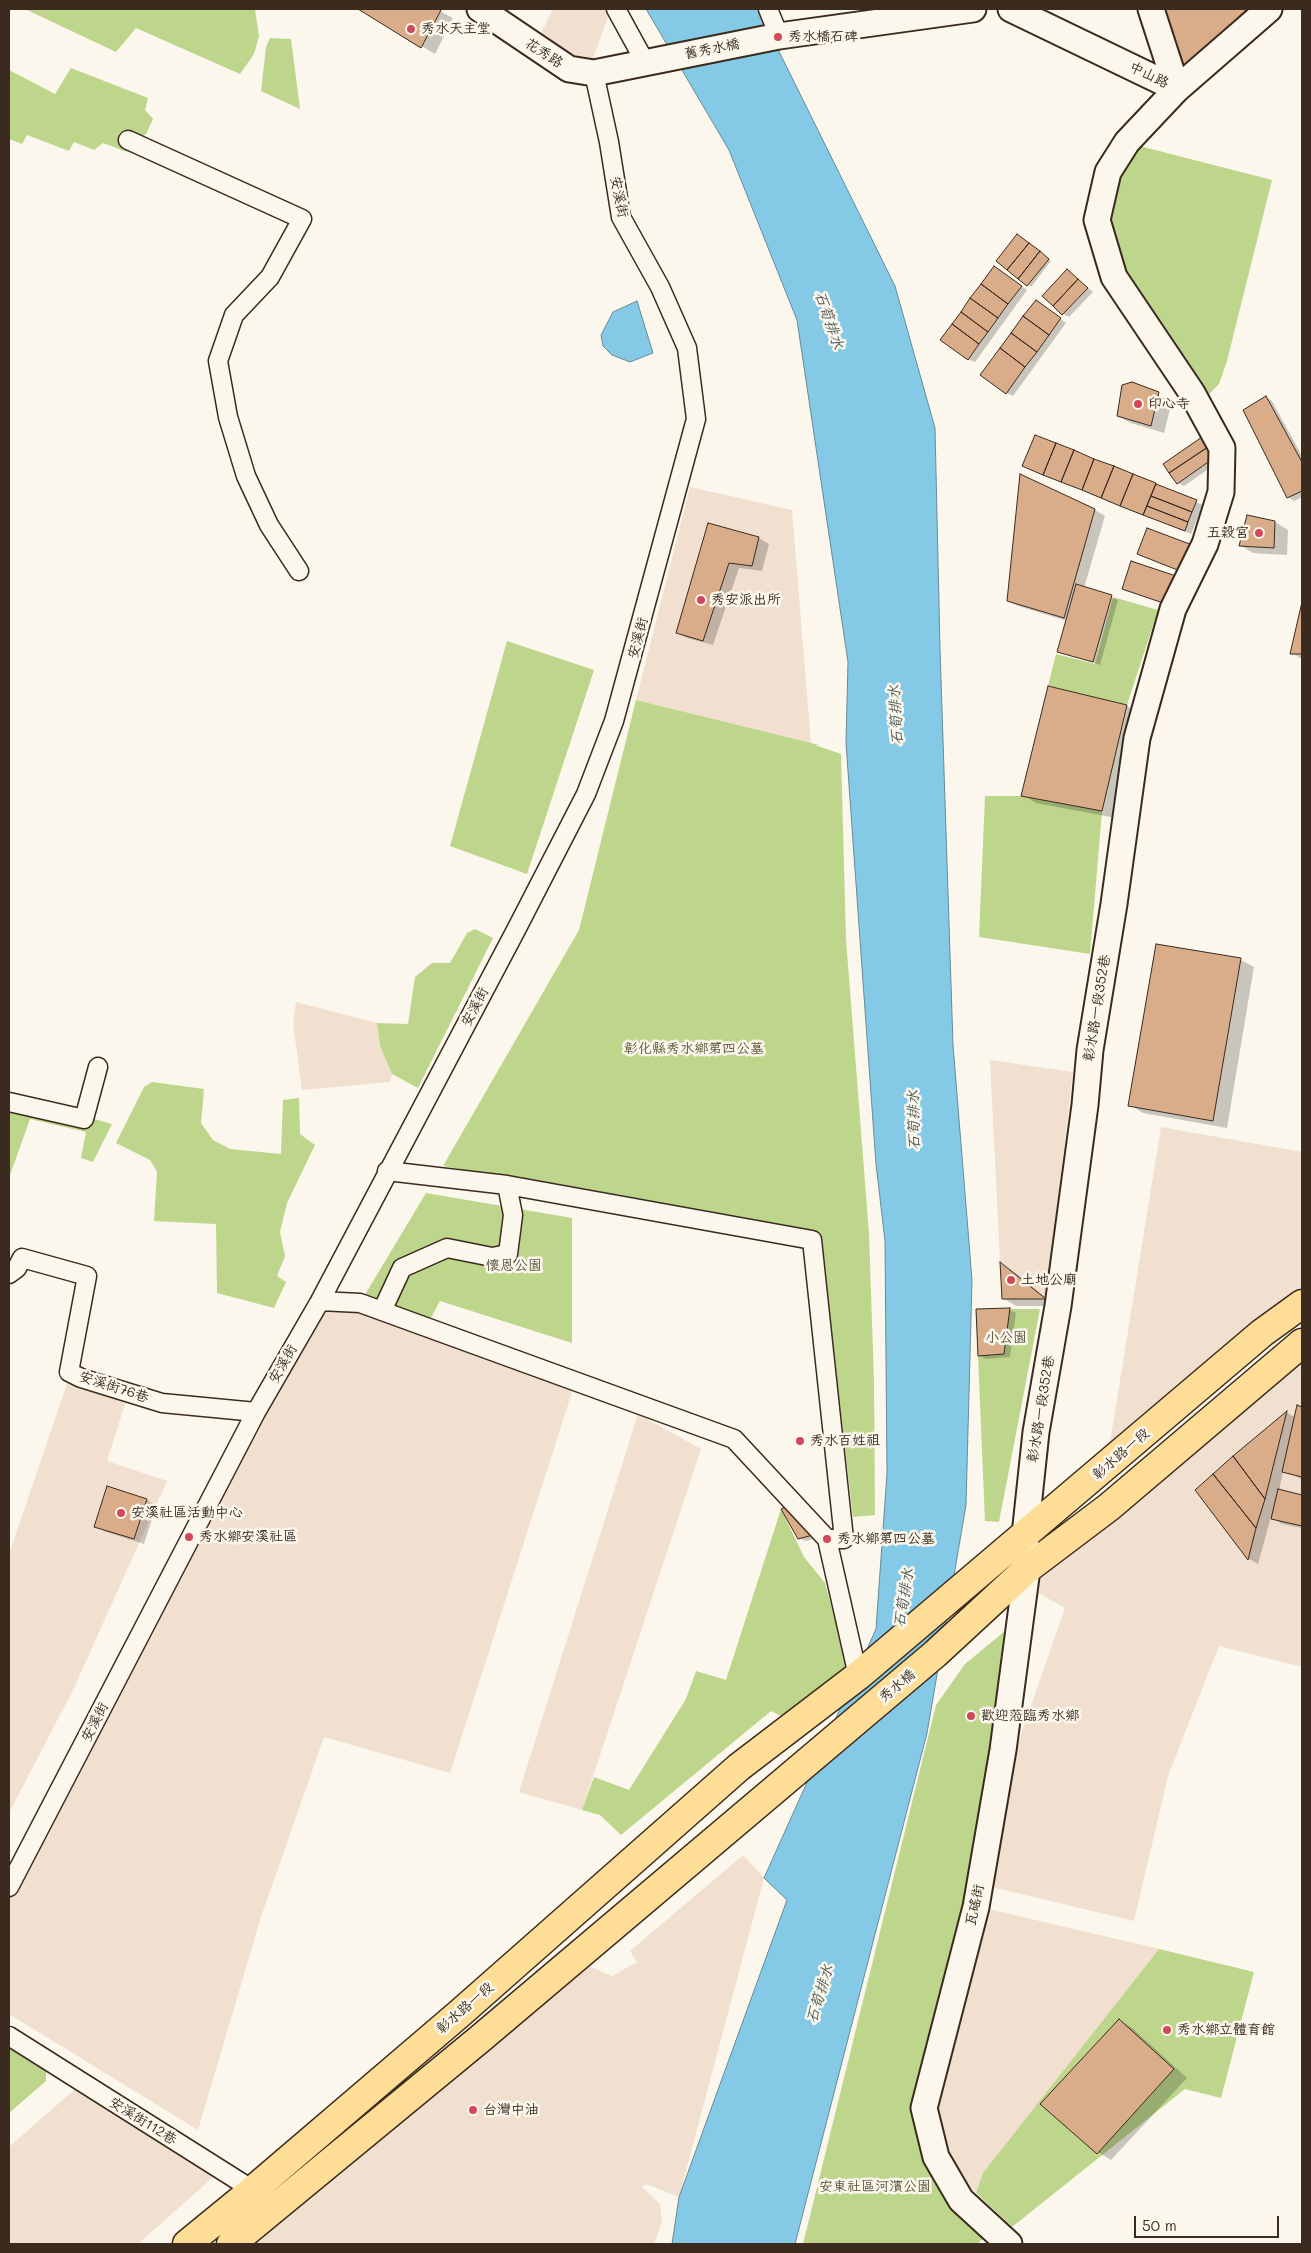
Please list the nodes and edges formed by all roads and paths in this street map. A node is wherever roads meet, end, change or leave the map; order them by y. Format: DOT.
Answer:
graph roads {
  1 [pos="480,9"];
  2 [pos="616,9"];
  3 [pos="768,9"];
  4 [pos="973,9"];
  5 [pos="1011,9"];
  6 [pos="1151,9"];
  7 [pos="1269,9"];
  8 [pos="780,36"];
  9 [pos="646,62"];
  10 [pos="594,74"];
  11 [pos="1177,89"];
  12 [pos="128,140"];
  13 [pos="299,571"];
  14 [pos="98,1066"];
  15 [pos="9,1102"];
  16 [pos="388,1171"];
  17 [pos="507,1185"];
  18 [pos="9,1274"];
  19 [pos="320,1301"];
  20 [pos="1302,1304"];
  21 [pos="382,1311"];
  22 [pos="1302,1343"];
  23 [pos="256,1412"];
  24 [pos="1025,1535"];
  25 [pos="827,1540"];
  26 [pos="1027,1569"];
  27 [pos="858,1676"];
  28 [pos="9,1887"];
  29 [pos="9,2036"];
  30 [pos="253,2190"];
  31 [pos="269,2214"];
  32 [pos="187,2244"];
  33 [pos="231,2244"];
  34 [pos="1008,2244"];
  1 -- 10 [label="street, 花秀路"];
  2 -- 9 [label="street"];
  3 -- 8 [label="street"];
  4 -- 8 [label="street"];
  5 -- 11 [label="street, 中山路"];
  6 -- 11 [label="street"];
  7 -- 11 [label="street, 中山路"];
  8 -- 9 [label="street, 舊秀水橋"];
  9 -- 10 [label="street, 花秀路"];
  10 -- 16 [label="street, 安溪街"];
  11 -- 24 [label="street, 彰水路一段352巷"];
  12 -- 13 [label="street"];
  14 -- 15 [label="street"];
  16 -- 17 [label="street"];
  16 -- 19 [label="street, 安溪街"];
  17 -- 21 [label="street"];
  17 -- 25 [label="street"];
  18 -- 23 [label="street, 安溪街76巷"];
  19 -- 21 [label="street"];
  19 -- 23 [label="street, 安溪街"];
  20 -- 24 [label="main road, 彰水路一段"];
  21 -- 25 [label="street"];
  22 -- 26 [label="main road"];
  23 -- 28 [label="street, 安溪街"];
  24 -- 26 [label="street, 瓦磘街"];
  24 -- 27 [label="main road, 彰水路一段"];
  25 -- 27 [label="street"];
  26 -- 31 [label="main road, 秀水橋"];
  26 -- 34 [label="street, 瓦磘街"];
  27 -- 30 [label="main road, 彰水路一段"];
  29 -- 30 [label="street, 安溪街112巷"];
  30 -- 31 [label="street, 安溪街112巷"];
  30 -- 32 [label="main road, 彰水路一段"];
  31 -- 33 [label="main road"];
}
